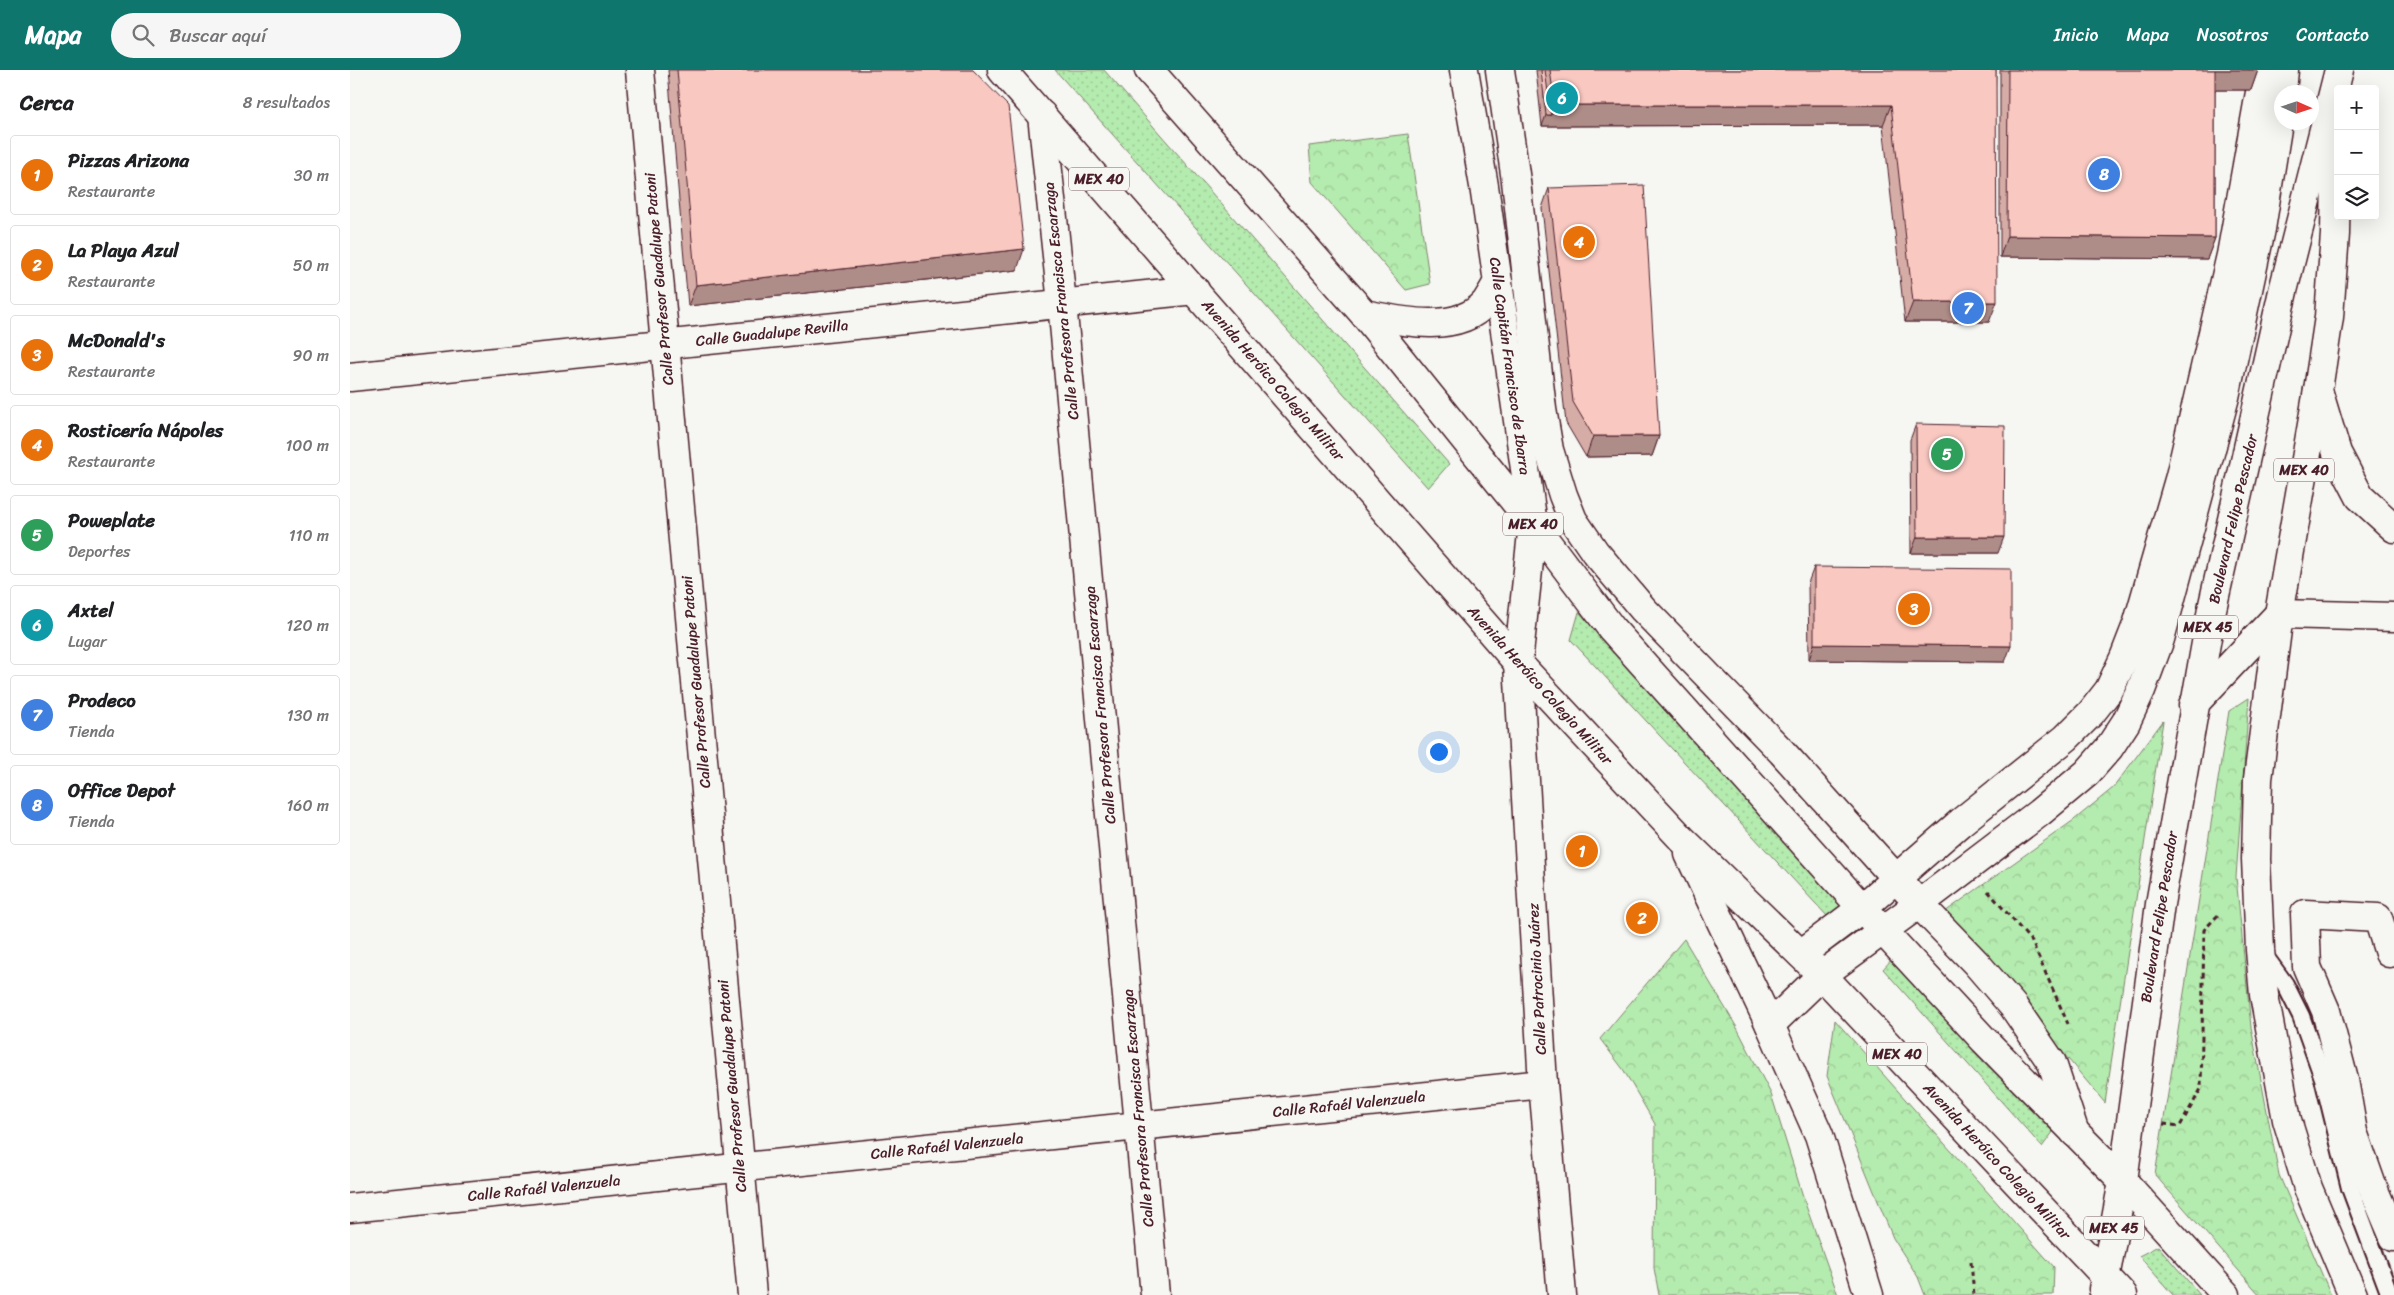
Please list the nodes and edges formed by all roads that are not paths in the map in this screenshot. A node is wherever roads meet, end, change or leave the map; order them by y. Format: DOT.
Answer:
graph roads {
  1 [pos="640,70"];
  2 [pos="1002,70"];
  3 [pos="1148,70"];
  4 [pos="1464,70"];
  5 [pos="1500,70"];
  6 [pos="2264,70"];
  7 [pos="2284,70"];
  8 [pos="2338,75"];
  9 [pos="2283,85"];
  10 [pos="1042,114"];
  11 [pos="2277,130"];
  12 [pos="1498,282"];
  13 [pos="1195,290"];
  14 [pos="1062,303"];
  15 [pos="1364,314"];
  16 [pos="665,345"];
  17 [pos="350,377"];
  18 [pos="2318,390"];
  19 [pos="1533,524"];
  20 [pos="2394,528"];
  21 [pos="2279,614"];
  22 [pos="2394,617"];
  23 [pos="1518,663"];
  24 [pos="2193,705"];
  25 [pos="1682,839"];
  26 [pos="1895,878"];
  27 [pos="1919,904"];
  28 [pos="1862,908"];
  29 [pos="1883,930"];
  30 [pos="2260,950"];
  31 [pos="2394,952"];
  32 [pos="1801,954"];
  33 [pos="1822,975"];
  34 [pos="1770,1025"];
  35 [pos="1543,1084"];
  36 [pos="1139,1126"];
  37 [pos="2075,1133"];
  38 [pos="740,1168"];
  39 [pos="2123,1181"];
  40 [pos="350,1208"];
  41 [pos="2394,1237"];
  42 [pos="2110,1288"];
  43 [pos="752,1295"];
  44 [pos="1155,1295"];
  45 [pos="1562,1295"];
  46 [pos="1869,1295"];
  47 [pos="2226,1295"];
  48 [pos="2353,1295"];
  49 [pos="2390,1295"];
  1 -- 16 [label="street, Calle Profesor Guadalupe Patoni"];
  2 -- 10 [label="street, Avenida Heróico Colegio Militar / MEX 40"];
  3 -- 15 [label="street, MEX 40"];
  4 -- 12 [label="street, Calle Capitán Francisco de Ibarra"];
  5 -- 26 [label="street"];
  6 -- 26 [label="street"];
  7 -- 9 [label="street"];
  8 -- 18 [label="street, MEX 40"];
  8 -- 24 [label="street, Boulevard Felipe Pescador / MEX 45"];
  10 -- 13 [label="street, Avenida Heróico Colegio Militar / MEX 40"];
  10 -- 14 [label="street, Calle Profesora Francisca Escarzaga"];
  11 -- 27 [label="street"];
  12 -- 15 [label="street"];
  12 -- 19 [label="street, Calle Capitán Francisco de Ibarra"];
  13 -- 14 [label="street, Calle Guadalupe Revilla"];
  13 -- 23 [label="street, Avenida Heróico Colegio Militar / MEX 40"];
  14 -- 16 [label="street, Calle Guadalupe Revilla"];
  14 -- 36 [label="street, Calle Profesora Francisca Escarzaga"];
  15 -- 19 [label="street, MEX 40"];
  16 -- 17 [label="street, Calle Guadalupe Revilla"];
  16 -- 38 [label="street, Calle Profesor Guadalupe Patoni"];
  18 -- 20 [label="street"];
  18 -- 21 [label="street, MEX 40"];
  19 -- 23 [label="street, Calle Capitán Francisco de Ibarra"];
  19 -- 28 [label="street, MEX 40"];
  21 -- 22 [label="street"];
  21 -- 24 [label="street"];
  21 -- 30 [label="street, MEX 40"];
  23 -- 25 [label="street, Avenida Heróico Colegio Militar / MEX 40"];
  23 -- 35 [label="street, Calle Patrocinio Juárez"];
  24 -- 39 [label="street, Boulevard Felipe Pescador / MEX 45"];
  25 -- 32 [label="street, Avenida Heróico Colegio Militar / MEX 40"];
  25 -- 34 [label="street"];
  26 -- 27 [label="street"];
  26 -- 28 [label="street"];
  27 -- 29 [label="street"];
  27 -- 37 [label="street"];
  28 -- 29 [label="street, MEX 40"];
  28 -- 32 [label="street"];
  29 -- 33 [label="street"];
  29 -- 37 [label="street, MEX 40"];
  30 -- 48 [label="street, MEX 40"];
  30 -- 49 [label="lane"];
  31 -- 41 [label="street"];
  32 -- 33 [label="street, Avenida Heróico Colegio Militar / MEX 40"];
  33 -- 34 [label="street"];
  33 -- 42 [label="street, Avenida Heróico Colegio Militar / MEX 40"];
  34 -- 46 [label="street"];
  35 -- 36 [label="street, Calle Rafaél Valenzuela"];
  35 -- 45 [label="street, Calle Patrocinio Juárez"];
  36 -- 38 [label="street, Calle Rafaél Valenzuela"];
  36 -- 44 [label="street, Calle Profesora Francisca Escarzaga"];
  37 -- 39 [label="street, MEX 40"];
  38 -- 40 [label="street, Calle Rafaél Valenzuela"];
  38 -- 43 [label="street, Calle Profesor Guadalupe Patoni"];
  39 -- 42 [label="street, MEX 45"];
  39 -- 47 [label="street, MEX 40"];
}
